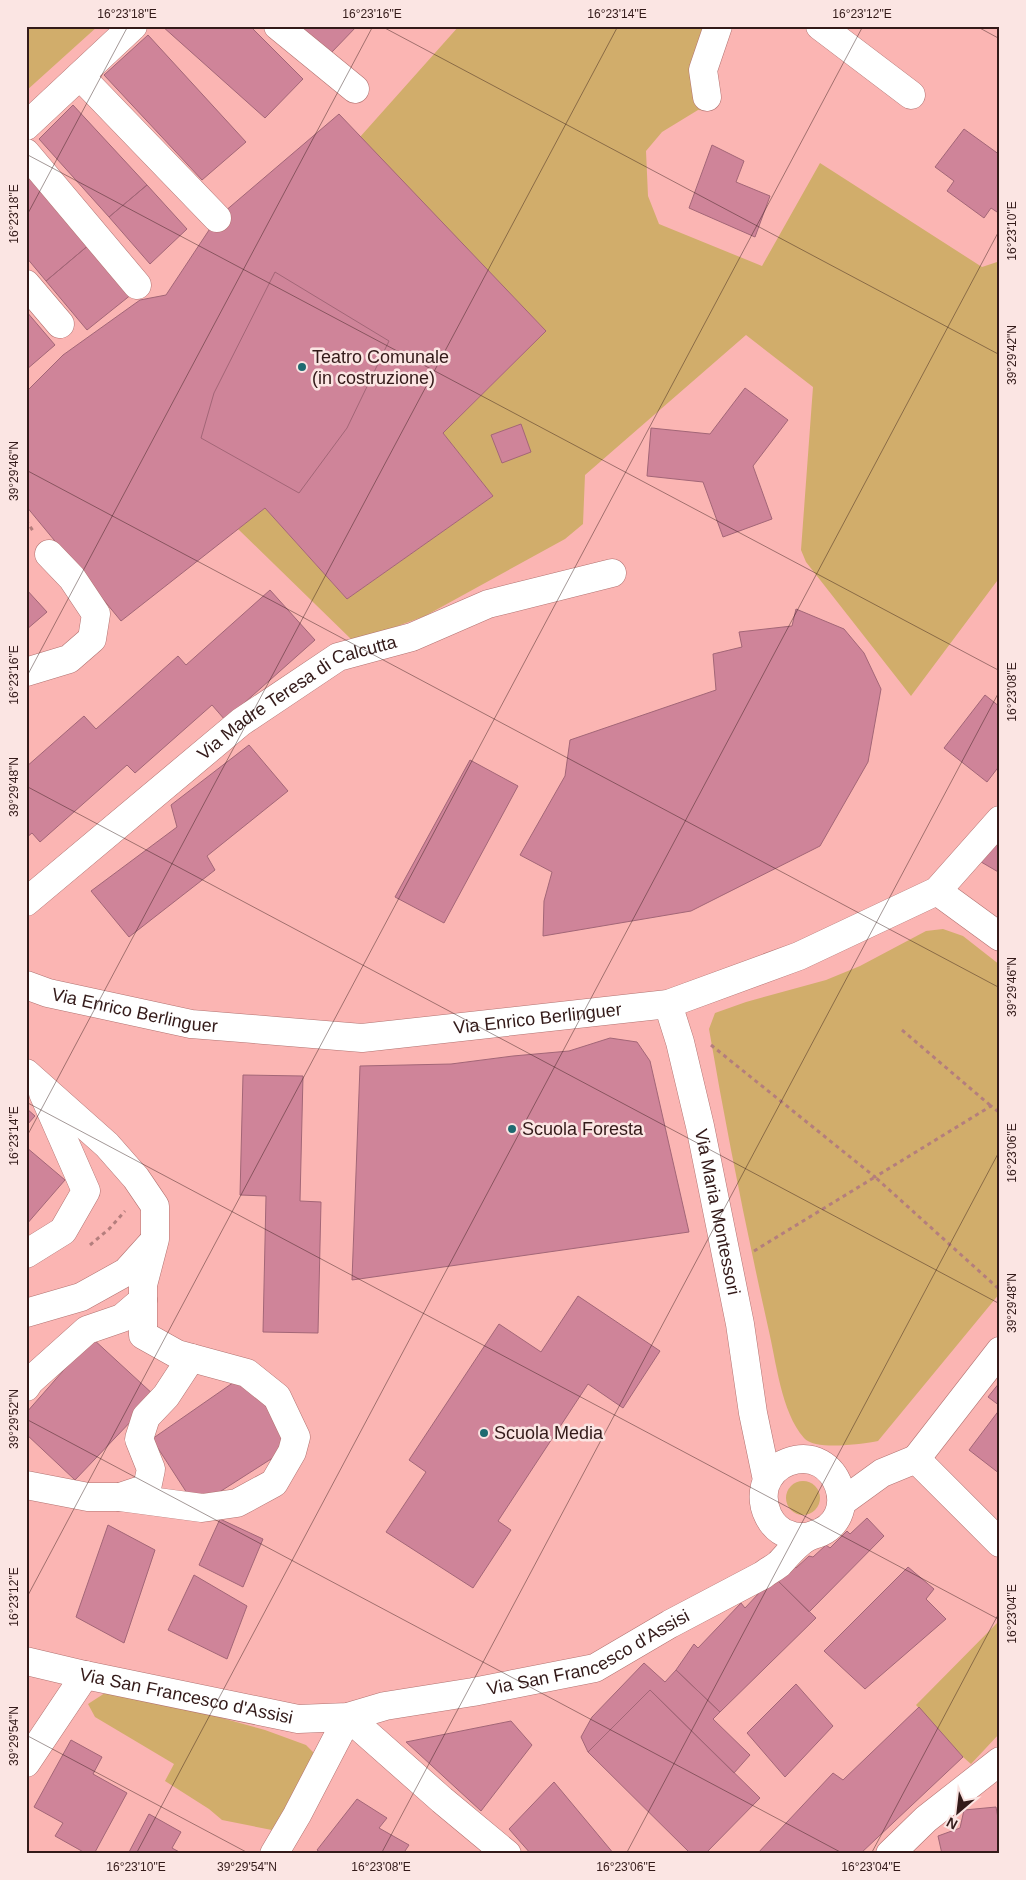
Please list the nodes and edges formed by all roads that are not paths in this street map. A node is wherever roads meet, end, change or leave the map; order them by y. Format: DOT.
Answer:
graph roads {
  1 [pos="133,26"];
  2 [pos="278,26"];
  3 [pos="718,26"];
  4 [pos="820,26"];
  5 [pos="80,76"];
  6 [pos="354,89"];
  7 [pos="911,95"];
  8 [pos="707,97"];
  9 [pos="26,126"];
  10 [pos="26,153"];
  11 [pos="217,218"];
  12 [pos="26,284"];
  13 [pos="137,285"];
  14 [pos="60,324"];
  15 [pos="48,554"];
  16 [pos="612,573"];
  17 [pos="26,672"];
  18 [pos="1000,820"];
  19 [pos="937,891"];
  20 [pos="26,902"];
  21 [pos="1000,937"];
  22 [pos="26,985"];
  23 [pos="671,1013"];
  24 [pos="33,1079"];
  25 [pos="156,1239"];
  26 [pos="26,1254"];
  27 [pos="143,1300"];
  28 [pos="26,1314"];
  29 [pos="1000,1351"];
  30 [pos="191,1358"];
  31 [pos="26,1386"];
  32 [pos="756,1422"];
  33 [pos="916,1459"];
  34 [pos="794,1460"];
  35 [pos="832,1472"];
  36 [pos="882,1473"];
  37 [pos="767,1480"];
  38 [pos="26,1485"];
  39 [pos="120,1497"];
  40 [pos="842,1502"];
  41 [pos="997,1534"];
  42 [pos="806,1537"];
  43 [pos="26,1661"];
  44 [pos="85,1675"];
  45 [pos="348,1718"];
  46 [pos="1000,1761"];
  47 [pos="26,1763"];
  48 [pos="274,1854"];
  49 [pos="506,1854"];
  50 [pos="890,1854"];
  1 -- 5 [label="street"];
  2 -- 6 [label="street"];
  3 -- 8 [label="street"];
  4 -- 7 [label="street"];
  5 -- 9 [label="street"];
  5 -- 11 [label="street"];
  10 -- 13 [label="street"];
  12 -- 14 [label="street"];
  15 -- 17 [label="street"];
  16 -- 20 [label="street, Via Madre Teresa di Calcutta"];
  18 -- 19 [label="street, Via Enrico Berlinguer"];
  19 -- 21 [label="street"];
  19 -- 23 [label="street, Via Enrico Berlinguer"];
  22 -- 23 [label="street, Via Enrico Berlinguer"];
  23 -- 32 [label="street, Via Maria Montessori"];
  24 -- 25 [label="street"];
  24 -- 26 [label="street"];
  25 -- 27 [label="street"];
  25 -- 28 [label="street"];
  27 -- 30 [label="street"];
  27 -- 31 [label="street"];
  29 -- 33 [label="street"];
  30 -- 39 [label="street"];
  30 -- 39 [label="street"];
  32 -- 34 [label="street"];
  32 -- 37 [label="street, Via Maria Montessori"];
  33 -- 36 [label="street"];
  33 -- 41 [label="street"];
  34 -- 35 [label="street"];
  34 -- 37 [label="street"];
  35 -- 36 [label="street"];
  35 -- 40 [label="street"];
  36 -- 40 [label="street"];
  37 -- 42 [label="street"];
  38 -- 39 [label="street"];
  40 -- 42 [label="street"];
  42 -- 45 [label="street, Via San Francesco d'Assisi"];
  43 -- 44 [label="street, Via San Francesco d'Assisi"];
  44 -- 45 [label="street, Via San Francesco d'Assisi"];
  44 -- 47 [label="street"];
  45 -- 48 [label="street"];
  45 -- 49 [label="street"];
  46 -- 50 [label="street"];
}
